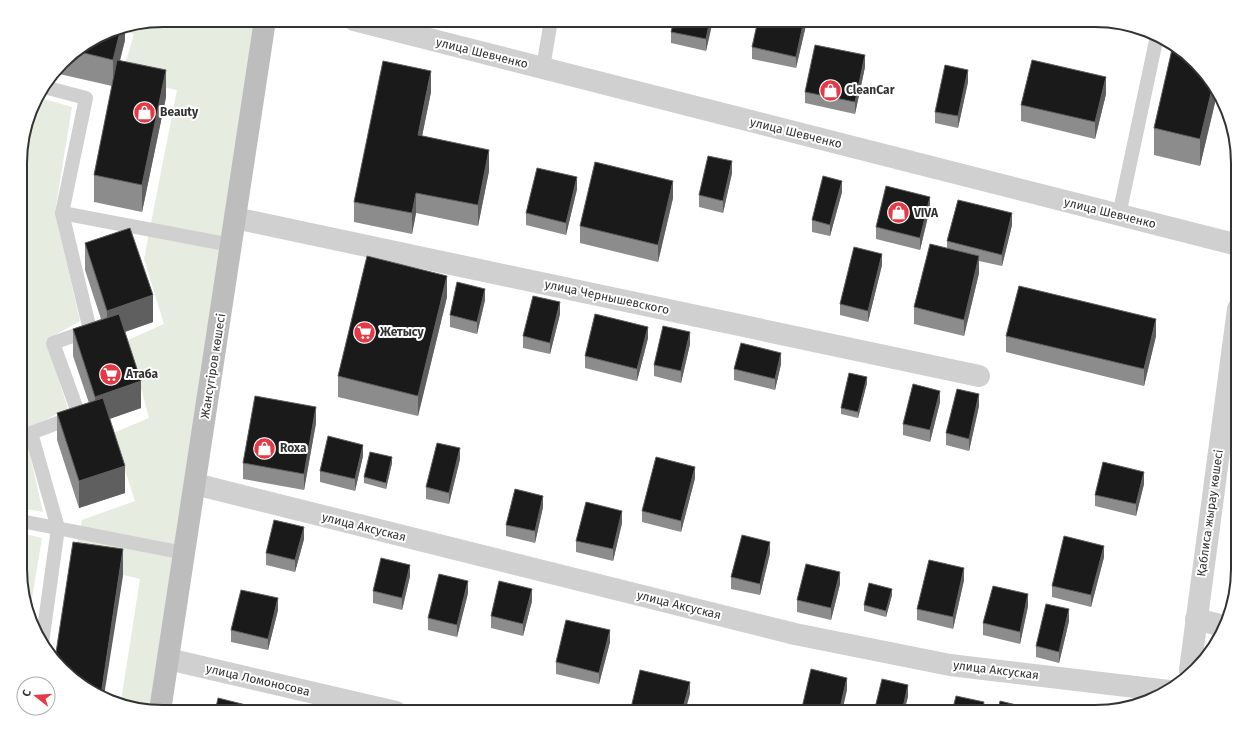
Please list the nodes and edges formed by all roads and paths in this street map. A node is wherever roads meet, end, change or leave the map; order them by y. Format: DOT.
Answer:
graph roads {
  1 [pos="264,27"];
  2 [pos="382,27"];
  3 [pos="550,27"];
  4 [pos="1156,41"];
  5 [pos="543,68"];
  6 [pos="49,88"];
  7 [pos="62,213"];
  8 [pos="1119,215"];
  9 [pos="235,218"];
  10 [pos="1231,243"];
  11 [pos="231,245"];
  12 [pos="1231,361"];
  13 [pos="979,376"];
  14 [pos="195,484"];
  15 [pos="27,522"];
  16 [pos="58,528"];
  17 [pos="184,553"];
  18 [pos="1196,619"];
  19 [pos="1219,625"];
  20 [pos="43,633"];
  21 [pos="168,659"];
  22 [pos="1191,665"];
  23 [pos="1157,690"];
  24 [pos="161,705"];
  25 [pos="366,705"];
  1 -- 9 [label="main road, Жансүгіров көшесі"];
  2 -- 5 [label="street, улица Шевченко"];
  3 -- 5 [label="lane"];
  4 -- 8 [label="lane"];
  5 -- 8 [label="street, улица Шевченко"];
  6 -- 7 [label="lane"];
  7 -- 11 [label="lane"];
  7 -- 16 [label="lane"];
  8 -- 10 [label="street, улица Шевченко"];
  9 -- 11 [label="main road, Жансүгіров көшесі"];
  9 -- 13 [label="street, улица Чернышевского"];
  11 -- 14 [label="main road, Жансүгіров көшесі"];
  12 -- 18 [label="street, Қаблиса жырау көшесі"];
  14 -- 17 [label="main road, Жансүгіров көшесі"];
  14 -- 23 [label="street, улица Аксуская"];
  15 -- 16 [label="lane"];
  16 -- 17 [label="lane"];
  16 -- 20 [label="lane"];
  17 -- 21 [label="main road, Жансүгіров көшесі"];
  18 -- 19 [label="street"];
  18 -- 22 [label="street, Қаблиса жырау көшесі"];
  21 -- 24 [label="main road, Жансүгіров көшесі"];
  21 -- 25 [label="street, улица Ломоносова"];
}
